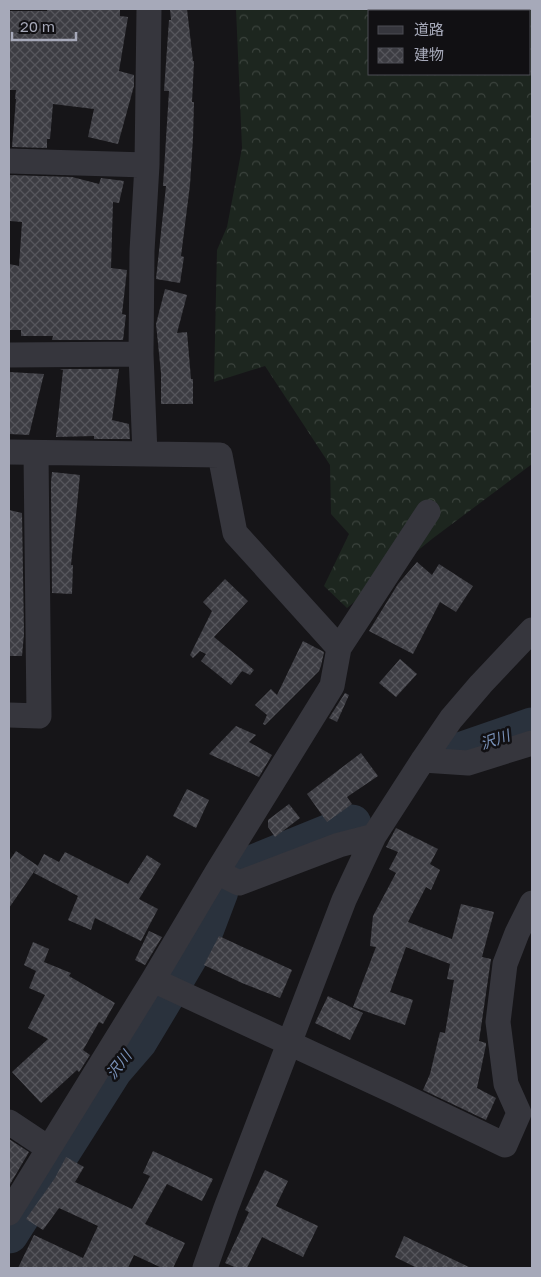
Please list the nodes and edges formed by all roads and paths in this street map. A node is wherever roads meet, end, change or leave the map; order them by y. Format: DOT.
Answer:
graph roads {
  1 [pos="150,9"];
  2 [pos="9,161"];
  3 [pos="147,165"];
  4 [pos="141,354"];
  5 [pos="9,355"];
  6 [pos="9,452"];
  7 [pos="36,453"];
  8 [pos="145,454"];
  9 [pos="428,512"];
  10 [pos="532,630"];
  11 [pos="340,648"];
  12 [pos="9,715"];
  13 [pos="532,743"];
  14 [pos="423,760"];
  15 [pos="374,836"];
  16 [pos="217,872"];
  17 [pos="532,903"];
  18 [pos="153,980"];
  19 [pos="289,1044"];
  20 [pos="9,1122"];
  21 [pos="48,1148"];
  22 [pos="9,1213"];
  23 [pos="205,1268"];
  1 -- 3 [label="street"];
  2 -- 3 [label="street"];
  3 -- 4 [label="street"];
  4 -- 5 [label="street"];
  4 -- 8 [label="street"];
  6 -- 7 [label="street"];
  7 -- 8 [label="street"];
  7 -- 12 [label="street"];
  8 -- 11 [label="street"];
  9 -- 11 [label="street"];
  10 -- 14 [label="street"];
  11 -- 16 [label="street"];
  13 -- 14 [label="street"];
  14 -- 15 [label="street"];
  15 -- 16 [label="street"];
  15 -- 19 [label="street"];
  16 -- 18 [label="street"];
  17 -- 19 [label="street"];
  18 -- 19 [label="street"];
  18 -- 21 [label="street"];
  19 -- 23 [label="street"];
  20 -- 21 [label="street"];
  21 -- 22 [label="street"];
}
